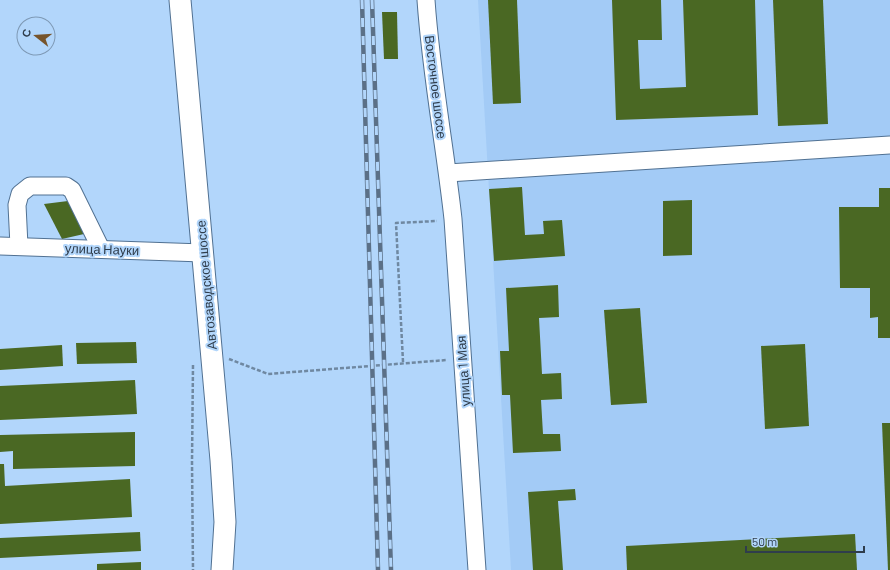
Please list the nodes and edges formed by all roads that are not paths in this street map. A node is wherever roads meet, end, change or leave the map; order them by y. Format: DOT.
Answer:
graph roads {
  1 [pos="180,0"];
  2 [pos="426,0"];
  3 [pos="890,145"];
  4 [pos="448,173"];
  5 [pos="0,246"];
  6 [pos="20,246"];
  7 [pos="101,249"];
  8 [pos="203,253"];
  9 [pos="222,570"];
  10 [pos="477,570"];
  1 -- 8 [label="main road, Автозаводское шоссе"];
  2 -- 4 [label="street, Восточное шоссе"];
  3 -- 4 [label="street"];
  4 -- 10 [label="street, улица 1 Мая"];
  5 -- 6 [label="street, улица Науки"];
  6 -- 7 [label="street, улица Науки"];
  6 -- 7 [label="street"];
  7 -- 8 [label="street, улица Науки"];
  8 -- 9 [label="main road, Автозаводское шоссе"];
}
